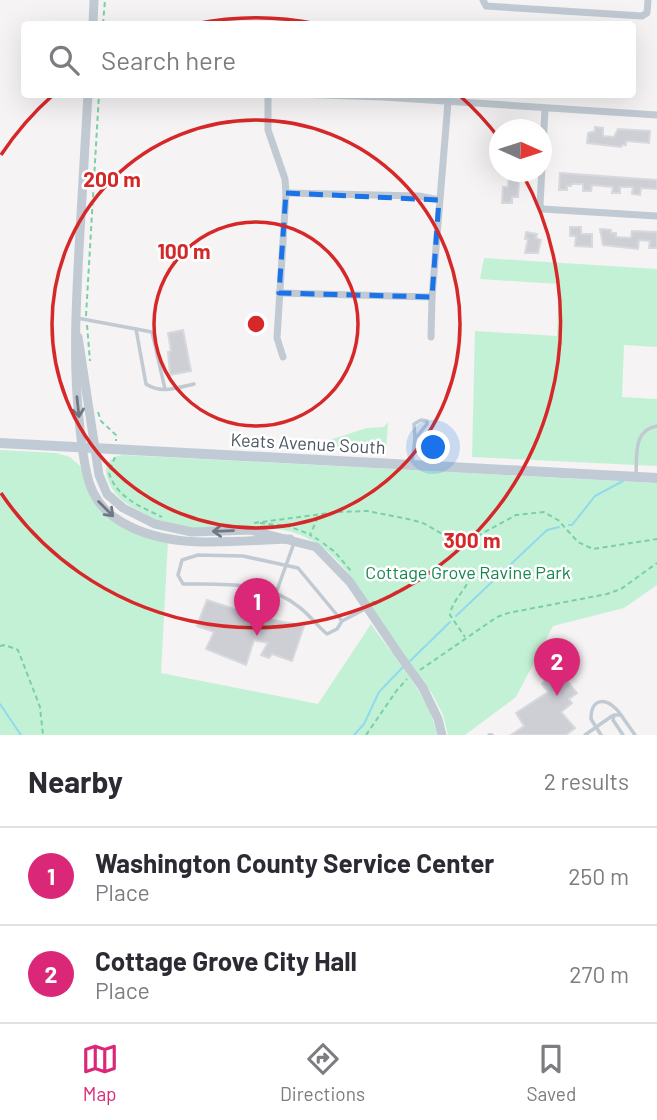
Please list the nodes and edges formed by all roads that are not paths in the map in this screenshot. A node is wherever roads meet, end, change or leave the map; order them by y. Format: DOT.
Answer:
graph roads {
  1 [pos="94,0"];
  2 [pos="483,0"];
  3 [pos="648,0"];
  4 [pos="93,21"];
  5 [pos="89,98"];
  6 [pos="268,98"];
  7 [pos="370,98"];
  8 [pos="447,102"];
  9 [pos="545,109"];
  10 [pos="657,115"];
  11 [pos="286,193"];
  12 [pos="439,200"];
  13 [pos="657,216"];
  14 [pos="279,293"];
  15 [pos="432,297"];
  16 [pos="75,318"];
  17 [pos="136,329"];
  18 [pos="431,337"];
  19 [pos="284,357"];
  20 [pos="194,384"];
  21 [pos="166,390"];
  22 [pos="657,426"];
  23 [pos="415,439"];
  24 [pos="0,443"];
  25 [pos="82,447"];
  26 [pos="95,447"];
  27 [pos="412,465"];
  28 [pos="636,477"];
  29 [pos="657,478"];
  30 [pos="293,540"];
  31 [pos="286,564"];
  32 [pos="276,593"];
  33 [pos="366,608"];
  34 [pos="342,621"];
  35 [pos="614,715"];
  36 [pos="621,715"];
  37 [pos="596,727"];
  38 [pos="442,735"];
  39 [pos="585,735"];
  40 [pos="601,735"];
  41 [pos="623,735"];
  42 [pos="635,735"];
  1 -- 4 [label="street"];
  2 -- 3 [label="street"];
  5 -- 16 [label="street"];
  6 -- 11 [label="street"];
  7 -- 8 [label="street"];
  8 -- 9 [label="street"];
  8 -- 12 [label="street"];
  9 -- 10 [label="street"];
  9 -- 13 [label="street"];
  11 -- 12 [label="street"];
  11 -- 14 [label="street"];
  12 -- 15 [label="street"];
  14 -- 15 [label="street"];
  14 -- 19 [label="street"];
  15 -- 18 [label="street"];
  16 -- 17 [label="lane"];
  16 -- 25 [label="street, one-way"];
  16 -- 26 [label="street"];
  17 -- 21 [label="lane"];
  17 -- 21 [label="lane"];
  20 -- 21 [label="lane"];
  22 -- 28 [label="lane"];
  23 -- 23 [label="lane"];
  23 -- 27 [label="lane"];
  24 -- 25 [label="main road, Keats Avenue South"];
  25 -- 26 [label="main road, Keats Avenue South"];
  25 -- 30 [label="street, one-way"];
  26 -- 27 [label="main road, Keats Avenue South"];
  30 -- 26 [label="street, one-way"];
  27 -- 28 [label="main road, Keats Avenue South"];
  28 -- 29 [label="main road, Keats Avenue South"];
  30 -- 31 [label="lane"];
  30 -- 33 [label="street"];
  31 -- 32 [label="lane"];
  31 -- 32 [label="lane"];
  31 -- 34 [label="lane"];
  32 -- 34 [label="lane"];
  33 -- 34 [label="lane"];
  33 -- 38 [label="street, bridge"];
  35 -- 36 [label="lane"];
  35 -- 37 [label="lane"];
  35 -- 41 [label="lane"];
  36 -- 37 [label="lane"];
  36 -- 42 [label="lane"];
  37 -- 39 [label="lane"];
  37 -- 40 [label="lane"];
}
